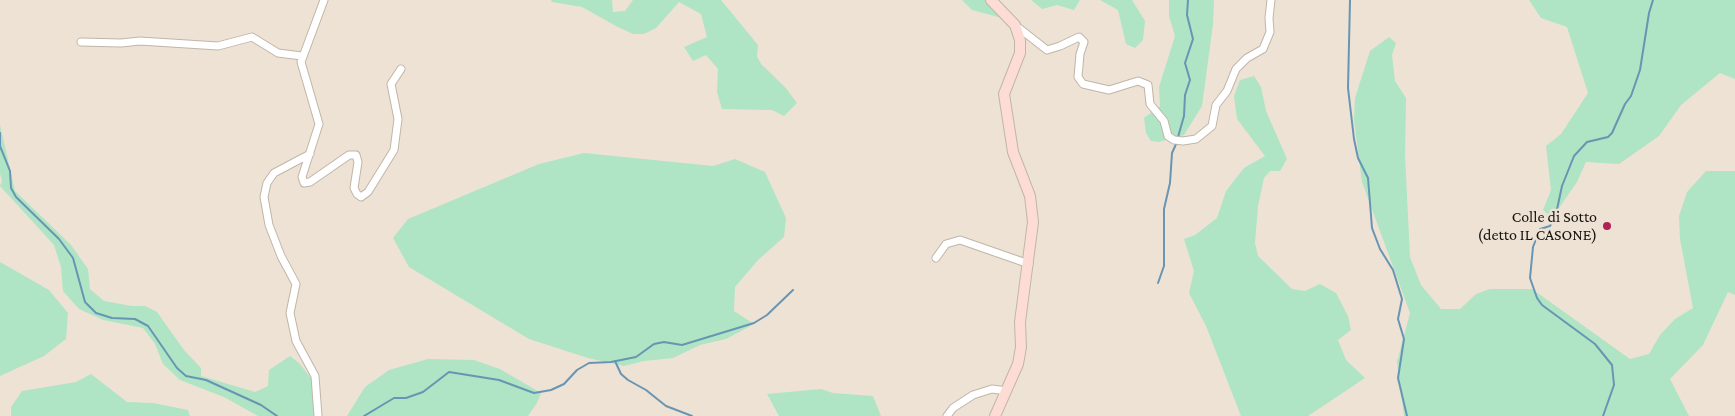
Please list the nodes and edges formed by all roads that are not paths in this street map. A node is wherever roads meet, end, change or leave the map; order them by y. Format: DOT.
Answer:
graph roads {
  1 [pos="324,0"];
  2 [pos="991,0"];
  3 [pos="1271,0"];
  4 [pos="1014,25"];
  5 [pos="81,42"];
  6 [pos="302,56"];
  7 [pos="401,69"];
  8 [pos="310,154"];
  9 [pos="936,258"];
  10 [pos="1029,264"];
  11 [pos="1007,391"];
  12 [pos="318,416"];
  13 [pos="947,416"];
  14 [pos="995,416"];
  1 -- 6 [label="street"];
  2 -- 4 [label="street"];
  3 -- 4 [label="street"];
  4 -- 10 [label="street"];
  5 -- 6 [label="street"];
  6 -- 8 [label="street"];
  7 -- 8 [label="street"];
  8 -- 12 [label="street"];
  9 -- 10 [label="street"];
  10 -- 11 [label="street"];
  11 -- 13 [label="street"];
  11 -- 14 [label="street"];
}
